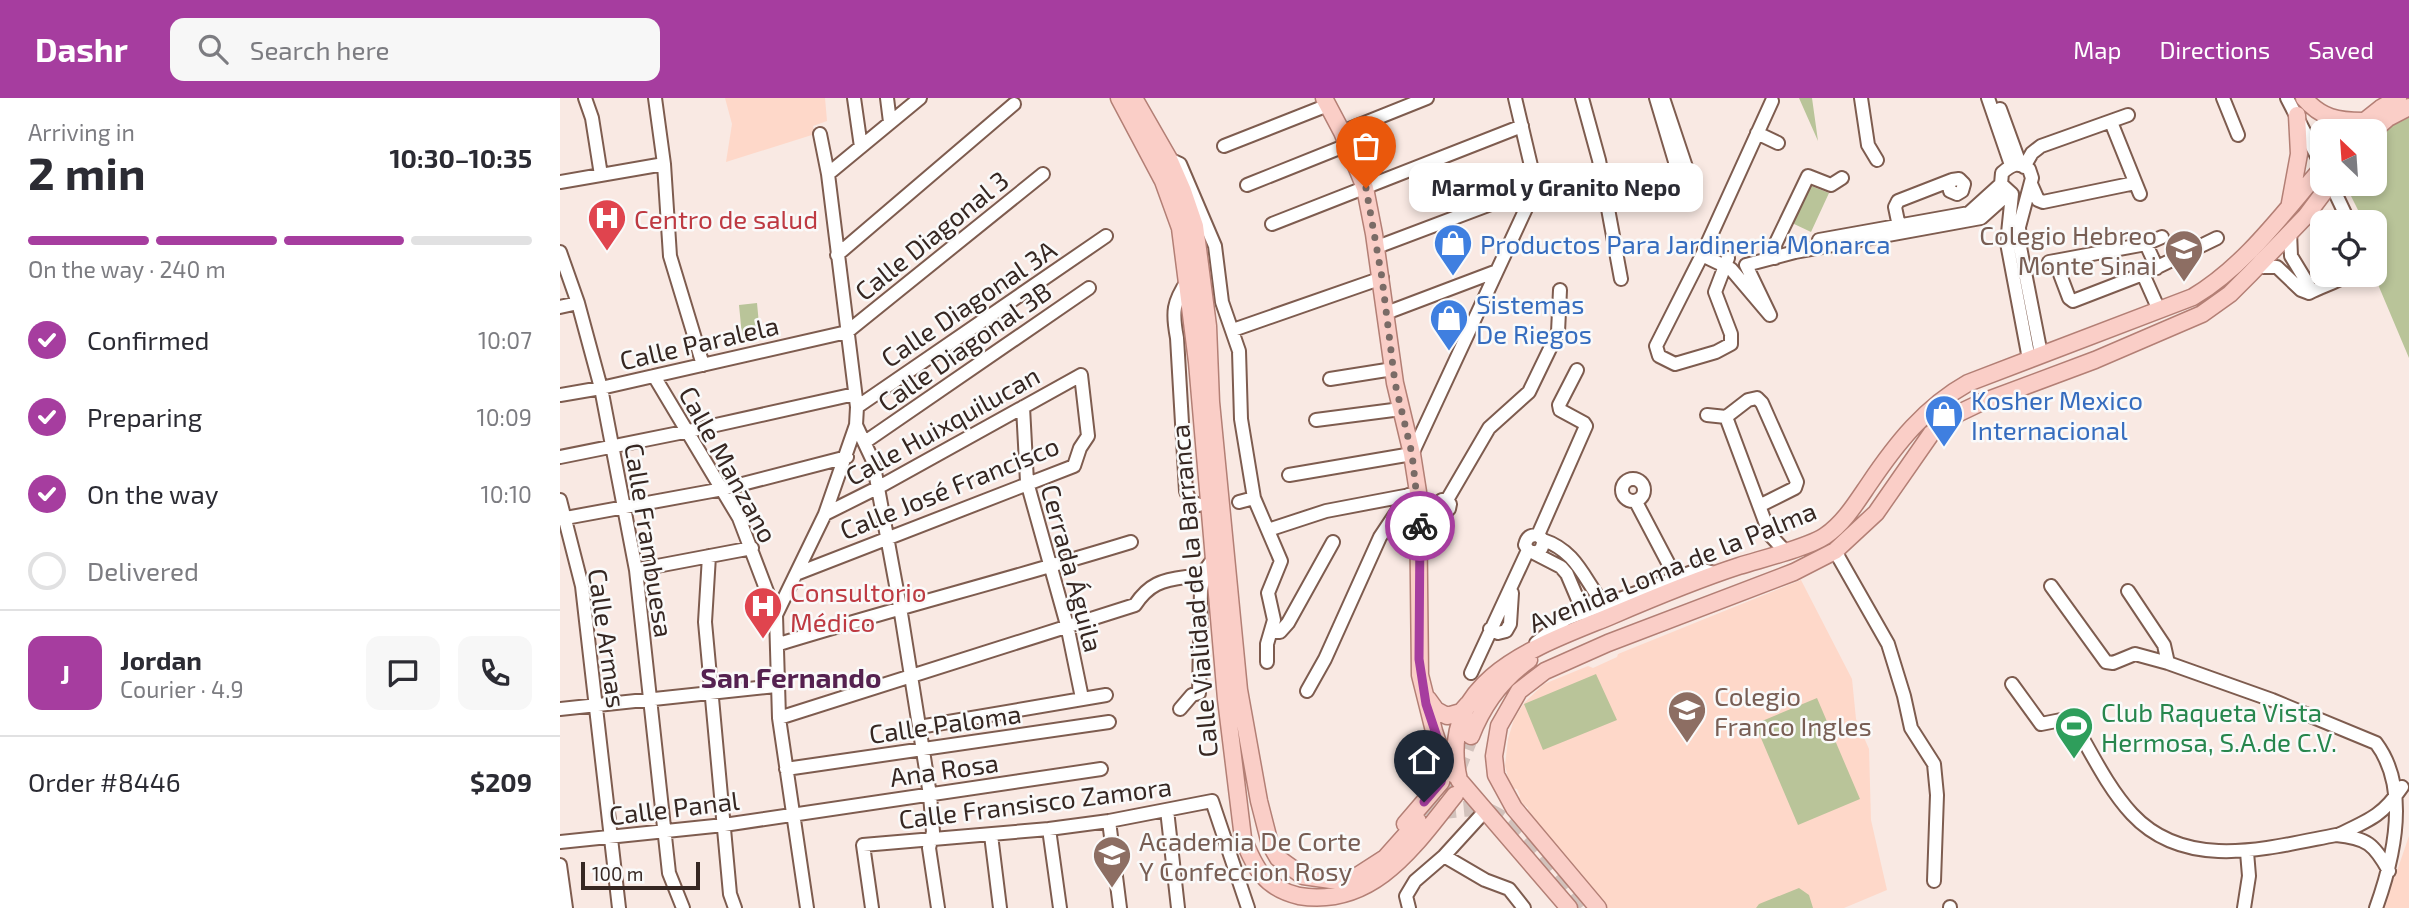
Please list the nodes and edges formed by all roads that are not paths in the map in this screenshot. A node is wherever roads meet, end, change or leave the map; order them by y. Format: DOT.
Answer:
graph roads {
  1 [pos="585,98"];
  2 [pos="854,98"];
  3 [pos="887,98"];
  4 [pos="920,98"];
  5 [pos="1119,98"];
  6 [pos="1134,98"];
  7 [pos="1427,98"];
  8 [pos="1515,98"];
  9 [pos="1582,98"];
  10 [pos="1656,98"];
  11 [pos="1663,98"];
  12 [pos="1988,98"];
  13 [pos="1996,98"];
  14 [pos="2223,98"];
  15 [pos="2289,98"];
  16 [pos="2304,98"];
  17 [pos="2398,98"];
  18 [pos="658,99"];
  19 [pos="1866,100"];
  20 [pos="1326,101"];
  21 [pos="1772,101"];
  22 [pos="1014,104"];
  23 [pos="2409,107"];
  24 [pos="2128,115"];
  25 [pos="2297,115"];
  26 [pos="2334,119"];
  27 [pos="2374,119"];
  28 [pos="2386,119"];
  29 [pos="890,122"];
  30 [pos="2111,122"];
  31 [pos="1522,126"];
  32 [pos="1757,133"];
  33 [pos="820,134"];
  34 [pos="2238,135"];
  35 [pos="1345,138"];
  36 [pos="2310,140"];
  37 [pos="1778,143"];
  38 [pos="1224,146"];
  39 [pos="861,147"];
  40 [pos="1169,159"];
  41 [pos="1877,160"];
  42 [pos="664,164"];
  43 [pos="2018,165"];
  44 [pos="828,174"];
  45 [pos="1044,174"];
  46 [pos="601,175"];
  47 [pos="1842,177"];
  48 [pos="1952,180"];
  49 [pos="2310,181"];
  50 [pos="560,182"];
  51 [pos="2031,184"];
  52 [pos="1247,185"];
  53 [pos="1536,187"];
  54 [pos="1366,188"];
  55 [pos="2005,189"];
  56 [pos="2320,196"];
  57 [pos="2289,206"];
  58 [pos="1272,224"];
  59 [pos="1900,230"];
  60 [pos="2290,232"];
  61 [pos="1106,236"];
  62 [pos="2162,237"];
  63 [pos="2217,238"];
  64 [pos="2146,244"];
  65 [pos="1377,247"];
  66 [pos="1703,251"];
  67 [pos="560,252"];
  68 [pos="1781,252"];
  69 [pos="837,255"];
  70 [pos="1730,262"];
  71 [pos="2257,267"];
  72 [pos="2157,268"];
  73 [pos="2018,269"];
  74 [pos="1497,271"];
  75 [pos="2143,274"];
  76 [pos="2303,276"];
  77 [pos="1382,278"];
  78 [pos="1621,279"];
  79 [pos="1188,280"];
  80 [pos="2310,280"];
  81 [pos="2320,287"];
  82 [pos="1089,288"];
  83 [pos="1560,290"];
  84 [pos="2309,293"];
  85 [pos="2193,297"];
  86 [pos="578,303"];
  87 [pos="560,307"];
  88 [pos="2019,308"];
  89 [pos="2164,308"];
  90 [pos="1386,313"];
  91 [pos="2203,314"];
  92 [pos="2034,322"];
  93 [pos="2174,326"];
  94 [pos="1233,330"];
  95 [pos="847,332"];
  96 [pos="2035,357"];
  97 [pos="703,365"];
  98 [pos="1393,369"];
  99 [pos="1577,370"];
  100 [pos="1081,375"];
  101 [pos="654,376"];
  102 [pos="1329,379"];
  103 [pos="601,388"];
  104 [pos="560,395"];
  105 [pos="856,400"];
  106 [pos="1023,407"];
  107 [pos="1401,409"];
  108 [pos="1707,415"];
  109 [pos="1726,417"];
  110 [pos="1316,420"];
  111 [pos="856,425"];
  112 [pos="689,431"];
  113 [pos="1905,437"];
  114 [pos="865,443"];
  115 [pos="611,448"];
  116 [pos="1920,448"];
  117 [pos="1412,454"];
  118 [pos="560,457"];
  119 [pos="847,457"];
  120 [pos="1289,475"];
  121 [pos="1027,482"];
  122 [pos="879,487"];
  123 [pos="723,488"];
  124 [pos="1413,494"];
  125 [pos="1254,498"];
  126 [pos="560,500"];
  127 [pos="1239,502"];
  128 [pos="1636,502"];
  129 [pos="1199,505"];
  130 [pos="1761,505"];
  131 [pos="623,507"];
  132 [pos="825,514"];
  133 [pos="562,519"];
  134 [pos="1268,530"];
  135 [pos="887,537"];
  136 [pos="1541,538"];
  137 [pos="1131,542"];
  138 [pos="1333,542"];
  139 [pos="752,548"];
  140 [pos="1531,551"];
  141 [pos="1835,551"];
  142 [pos="1782,552"];
  143 [pos="709,556"];
  144 [pos="1420,557"];
  145 [pos="1214,558"];
  146 [pos="1051,567"];
  147 [pos="636,570"];
  148 [pos="1723,572"];
  149 [pos="796,574"];
  150 [pos="1186,577"];
  151 [pos="1676,578"];
  152 [pos="2051,586"];
  153 [pos="2128,591"];
  154 [pos="1596,593"];
  155 [pos="1578,600"];
  156 [pos="1605,606"];
  157 [pos="900,607"];
  158 [pos="776,615"];
  159 [pos="1589,618"];
  160 [pos="1067,625"];
  161 [pos="1271,632"];
  162 [pos="779,644"];
  163 [pos="1602,646"];
  164 [pos="1267,662"];
  165 [pos="2168,663"];
  166 [pos="1471,673"];
  167 [pos="911,677"];
  168 [pos="2012,684"];
  169 [pos="776,686"];
  170 [pos="1307,691"];
  171 [pos="712,694"];
  172 [pos="1424,694"];
  173 [pos="1106,695"];
  174 [pos="1475,697"];
  175 [pos="1082,698"];
  176 [pos="650,699"];
  177 [pos="595,705"];
  178 [pos="560,709"];
  179 [pos="1180,709"];
  180 [pos="1463,716"];
  181 [pos="779,718"];
  182 [pos="1109,722"];
  183 [pos="919,727"];
  184 [pos="1434,731"];
  185 [pos="1247,732"];
  186 [pos="922,749"];
  187 [pos="1446,764"];
  188 [pos="786,769"];
  189 [pos="1101,769"];
  190 [pos="2402,787"];
  191 [pos="930,795"];
  192 [pos="1441,806"];
  193 [pos="1167,810"];
  194 [pos="1485,811"];
  195 [pos="793,814"];
  196 [pos="1109,821"];
  197 [pos="724,825"];
  198 [pos="1049,829"];
  199 [pos="664,832"];
  200 [pos="990,835"];
  201 [pos="2336,835"];
  202 [pos="611,838"];
  203 [pos="930,841"];
  204 [pos="560,842"];
  205 [pos="2248,852"];
  206 [pos="1444,856"];
  207 [pos="560,865"];
  208 [pos="2389,871"];
  209 [pos="1574,880"];
  210 [pos="1934,881"];
  211 [pos="1558,895"];
  212 [pos="566,908"];
  213 [pos="619,908"];
  214 [pos="683,908"];
  215 [pos="735,908"];
  216 [pos="807,908"];
  217 [pos="872,908"];
  218 [pos="938,908"];
  219 [pos="1000,908"];
  220 [pos="1060,908"];
  221 [pos="1120,908"];
  222 [pos="1178,908"];
  223 [pos="1248,908"];
  224 [pos="1409,908"];
  225 [pos="1524,908"];
  226 [pos="1569,908"];
  227 [pos="1598,908"];
  228 [pos="2245,908"];
  229 [pos="2376,908"];
  1 -- 46 [label="street"];
  2 -- 39 [label="street"];
  3 -- 29 [label="street"];
  4 -- 29 [label="street"];
  5 -- 79 [label="main road, Calle Vialidad de la Barranca"];
  6 -- 40 [label="main road, Calle Vialidad de la Barranca"];
  7 -- 35 [label="street"];
  8 -- 31 [label="street"];
  9 -- 78 [label="street"];
  10 -- 11 [label="street"];
  12 -- 43 [label="street"];
  13 -- 43 [label="street"];
  14 -- 34 [label="street"];
  15 -- 25 [label="street"];
  16 -- 26 [label="main road"];
  17 -- 27 [label="main road"];
  18 -- 42 [label="street, Calle Manzano"];
  19 -- 41 [label="street"];
  20 -- 35 [label="main road"];
  20 -- 38 [label="street"];
  21 -- 32 [label="street"];
  22 -- 69 [label="street"];
  23 -- 28 [label="main road"];
  24 -- 30 [label="street"];
  25 -- 36 [label="street"];
  25 -- 57 [label="main road"];
  29 -- 39 [label="street"];
  30 -- 43 [label="street"];
  30 -- 51 [label="street"];
  31 -- 53 [label="street"];
  31 -- 54 [label="street"];
  32 -- 37 [label="street"];
  32 -- 66 [label="street"];
  33 -- 44 [label="street"];
  35 -- 52 [label="street"];
  35 -- 54 [label="main road"];
  39 -- 44 [label="street"];
  40 -- 94 [label="street"];
  40 -- 185 [label="main road, Calle Vialidad de la Barranca"];
  42 -- 46 [label="street"];
  42 -- 97 [label="street, Calle Manzano"];
  43 -- 51 [label="street"];
  43 -- 55 [label="street"];
  44 -- 69 [label="street"];
  45 -- 95 [label="street, Calle Diagonal 3"];
  46 -- 50 [label="street"];
  47 -- 68 [label="street"];
  48 -- 59 [label="street"];
  49 -- 57 [label="main road, Avenida Loma de la Palma"];
  51 -- 73 [label="street"];
  53 -- 65 [label="street"];
  53 -- 74 [label="street"];
  54 -- 58 [label="street"];
  54 -- 65 [label="main road"];
  55 -- 59 [label="street"];
  55 -- 73 [label="street"];
  56 -- 60 [label="main road, Avenida Loma de la Palma"];
  57 -- 85 [label="main road, Avenida Loma de la Palma"];
  59 -- 68 [label="street"];
  60 -- 71 [label="main road, Avenida Loma de la Palma"];
  60 -- 76 [label="street"];
  61 -- 105 [label="street, Calle Diagonal 3A"];
  62 -- 64 [label="street"];
  63 -- 72 [label="street"];
  64 -- 72 [label="street"];
  64 -- 75 [label="street"];
  65 -- 77 [label="main road"];
  66 -- 70 [label="street"];
  66 -- 70 [label="street"];
  67 -- 86 [label="street, Calle Frambuesa"];
  68 -- 70 [label="street"];
  68 -- 70 [label="street"];
  69 -- 95 [label="street"];
  71 -- 84 [label="street"];
  71 -- 91 [label="main road, Avenida Loma de la Palma"];
  72 -- 75 [label="street"];
  73 -- 88 [label="street"];
  73 -- 92 [label="street"];
  74 -- 90 [label="street"];
  74 -- 117 [label="street"];
  75 -- 89 [label="street"];
  76 -- 80 [label="street"];
  76 -- 84 [label="street"];
  77 -- 90 [label="main road"];
  77 -- 94 [label="street"];
  79 -- 129 [label="street"];
  79 -- 145 [label="main road, Calle Vialidad de la Barranca"];
  81 -- 84 [label="street"];
  82 -- 114 [label="street, Calle Diagonal 3B"];
  83 -- 144 [label="street"];
  85 -- 89 [label="main road, Avenida Loma de la Palma"];
  85 -- 91 [label="main road"];
  86 -- 87 [label="street"];
  86 -- 103 [label="street, Calle Frambuesa"];
  88 -- 92 [label="street"];
  88 -- 96 [label="street"];
  89 -- 93 [label="main road"];
  89 -- 96 [label="main road, Avenida Loma de la Palma"];
  90 -- 98 [label="main road"];
  91 -- 93 [label="main road, Avenida Loma de la Palma"];
  92 -- 96 [label="street"];
  93 -- 116 [label="main road, Avenida Loma de la Palma"];
  94 -- 125 [label="street"];
  95 -- 97 [label="street, Calle Paralela"];
  95 -- 105 [label="street"];
  96 -- 113 [label="main road, Avenida Loma de la Palma"];
  97 -- 101 [label="street, Calle Paralela"];
  98 -- 102 [label="street"];
  98 -- 107 [label="main road"];
  99 -- 136 [label="street"];
  100 -- 106 [label="street, Calle Huixquilucan"];
  100 -- 121 [label="street, Calle José Francisco"];
  101 -- 103 [label="street, Calle Paralela"];
  101 -- 112 [label="street, Calle Manzano"];
  103 -- 104 [label="street, Calle Paralela"];
  103 -- 115 [label="street, Calle Frambuesa"];
  105 -- 111 [label="street"];
  105 -- 112 [label="street"];
  106 -- 121 [label="street, Cerrada Águila"];
  106 -- 122 [label="street, Calle Huixquilucan"];
  107 -- 110 [label="street"];
  107 -- 117 [label="main road"];
  108 -- 109 [label="street"];
  109 -- 130 [label="street"];
  109 -- 130 [label="street"];
  111 -- 114 [label="street"];
  111 -- 119 [label="street"];
  112 -- 115 [label="street"];
  112 -- 123 [label="street, Calle Manzano"];
  113 -- 116 [label="main road"];
  113 -- 142 [label="main road, Avenida Loma de la Palma"];
  114 -- 122 [label="street"];
  115 -- 118 [label="street"];
  115 -- 131 [label="street, Calle Frambuesa"];
  116 -- 141 [label="main road, Avenida Loma de la Palma"];
  117 -- 120 [label="street"];
  117 -- 124 [label="main road"];
  119 -- 123 [label="street"];
  119 -- 132 [label="street"];
  121 -- 135 [label="street, Calle José Francisco"];
  121 -- 146 [label="street, Cerrada Águila"];
  122 -- 132 [label="street, Calle Huixquilucan"];
  122 -- 135 [label="street"];
  123 -- 131 [label="street"];
  123 -- 139 [label="street, Calle Manzano"];
  124 -- 134 [label="street"];
  124 -- 144 [label="main road"];
  124 -- 170 [label="street"];
  125 -- 127 [label="street"];
  125 -- 134 [label="street"];
  126 -- 133 [label="street, Calle Armas"];
  128 -- 151 [label="street"];
  130 -- 142 [label="street"];
  131 -- 133 [label="street"];
  131 -- 147 [label="street, Calle Frambuesa"];
  132 -- 149 [label="street"];
  133 -- 177 [label="street, Calle Armas"];
  134 -- 161 [label="street"];
  135 -- 149 [label="street, Calle José Francisco"];
  135 -- 157 [label="street"];
  136 -- 140 [label="street"];
  136 -- 154 [label="street"];
  137 -- 146 [label="street"];
  138 -- 161 [label="street"];
  139 -- 143 [label="street"];
  139 -- 158 [label="street, Calle Manzano"];
  140 -- 155 [label="street"];
  140 -- 166 [label="street"];
  141 -- 163 [label="main road, Avenida Loma de la Palma"];
  141 -- 210 [label="street"];
  142 -- 148 [label="main road, Avenida Loma de la Palma"];
  143 -- 147 [label="street"];
  143 -- 171 [label="street"];
  144 -- 172 [label="main road"];
  145 -- 179 [label="street"];
  145 -- 192 [label="main road, Calle Vialidad de la Barranca"];
  146 -- 157 [label="street"];
  146 -- 160 [label="street, Cerrada Águila"];
  147 -- 176 [label="street, Calle Frambuesa"];
  148 -- 151 [label="street"];
  148 -- 159 [label="main road, Avenida Loma de la Palma"];
  149 -- 158 [label="street"];
  150 -- 160 [label="street"];
  151 -- 156 [label="street"];
  152 -- 165 [label="street"];
  153 -- 165 [label="street"];
  154 -- 155 [label="street"];
  154 -- 156 [label="street"];
  155 -- 159 [label="street"];
  156 -- 159 [label="street"];
  157 -- 162 [label="street"];
  157 -- 167 [label="street"];
  158 -- 162 [label="street, Calle Manzano"];
  159 -- 163 [label="main road"];
  159 -- 174 [label="main road, Avenida Loma de la Palma"];
  160 -- 167 [label="street"];
  160 -- 175 [label="street, Cerrada Águila"];
  161 -- 164 [label="street"];
  162 -- 169 [label="street, Calle Manzano"];
  163 -- 209 [label="main road, Avenida Loma de la Palma"];
  165 -- 190 [label="street"];
  167 -- 181 [label="street"];
  167 -- 183 [label="street"];
  168 -- 205 [label="street"];
  169 -- 171 [label="street"];
  169 -- 181 [label="street, Calle Manzano"];
  171 -- 176 [label="street"];
  171 -- 197 [label="street"];
  172 -- 174 [label="main road"];
  172 -- 184 [label="main road"];
  173 -- 175 [label="street"];
  174 -- 180 [label="main road, Avenida Loma de la Palma"];
  175 -- 183 [label="street"];
  176 -- 177 [label="street"];
  176 -- 199 [label="street, Calle Frambuesa"];
  177 -- 178 [label="street"];
  177 -- 202 [label="street, Calle Armas"];
  180 -- 184 [label="main road"];
  180 -- 192 [label="main road, Avenida Loma de la Palma"];
  181 -- 188 [label="street, Calle Manzano"];
  182 -- 186 [label="street, Calle Paloma"];
  183 -- 186 [label="street"];
  184 -- 187 [label="main road"];
  185 -- 187 [label="main road"];
  185 -- 192 [label="main road"];
  186 -- 188 [label="street, Calle Paloma"];
  186 -- 191 [label="street"];
  187 -- 192 [label="main road"];
  188 -- 195 [label="street, Calle Manzano"];
  189 -- 191 [label="street, Ana Rosa"];
  190 -- 201 [label="street"];
  190 -- 208 [label="street"];
  191 -- 195 [label="street, Ana Rosa"];
  191 -- 203 [label="street"];
  192 -- 194 [label="main road"];
  193 -- 196 [label="street, Calle Fransisco Zamora"];
  193 -- 222 [label="street"];
  193 -- 223 [label="street, Calle Fransisco Zamora"];
  194 -- 206 [label="street"];
  194 -- 211 [label="main road"];
  195 -- 197 [label="street, Calle Panal"];
  195 -- 216 [label="street, Calle Manzano"];
  196 -- 198 [label="street, Calle Fransisco Zamora"];
  196 -- 221 [label="street"];
  197 -- 199 [label="street, Calle Panal"];
  197 -- 215 [label="street"];
  198 -- 200 [label="street, Calle Fransisco Zamora"];
  198 -- 220 [label="street"];
  199 -- 202 [label="street, Calle Panal"];
  199 -- 214 [label="street, Calle Frambuesa"];
  200 -- 203 [label="street, Calle Fransisco Zamora"];
  200 -- 219 [label="street"];
  201 -- 205 [label="street"];
  201 -- 208 [label="street"];
  202 -- 204 [label="street, Calle Panal"];
  202 -- 213 [label="street, Calle Armas"];
  203 -- 217 [label="street, Calle Fransisco Zamora"];
  203 -- 218 [label="street"];
  205 -- 228 [label="street"];
  206 -- 224 [label="street"];
  206 -- 225 [label="street"];
  207 -- 212 [label="street"];
  208 -- 229 [label="street"];
  209 -- 211 [label="main road"];
  209 -- 227 [label="main road, Avenida Loma de la Palma"];
  211 -- 226 [label="main road"];
}
